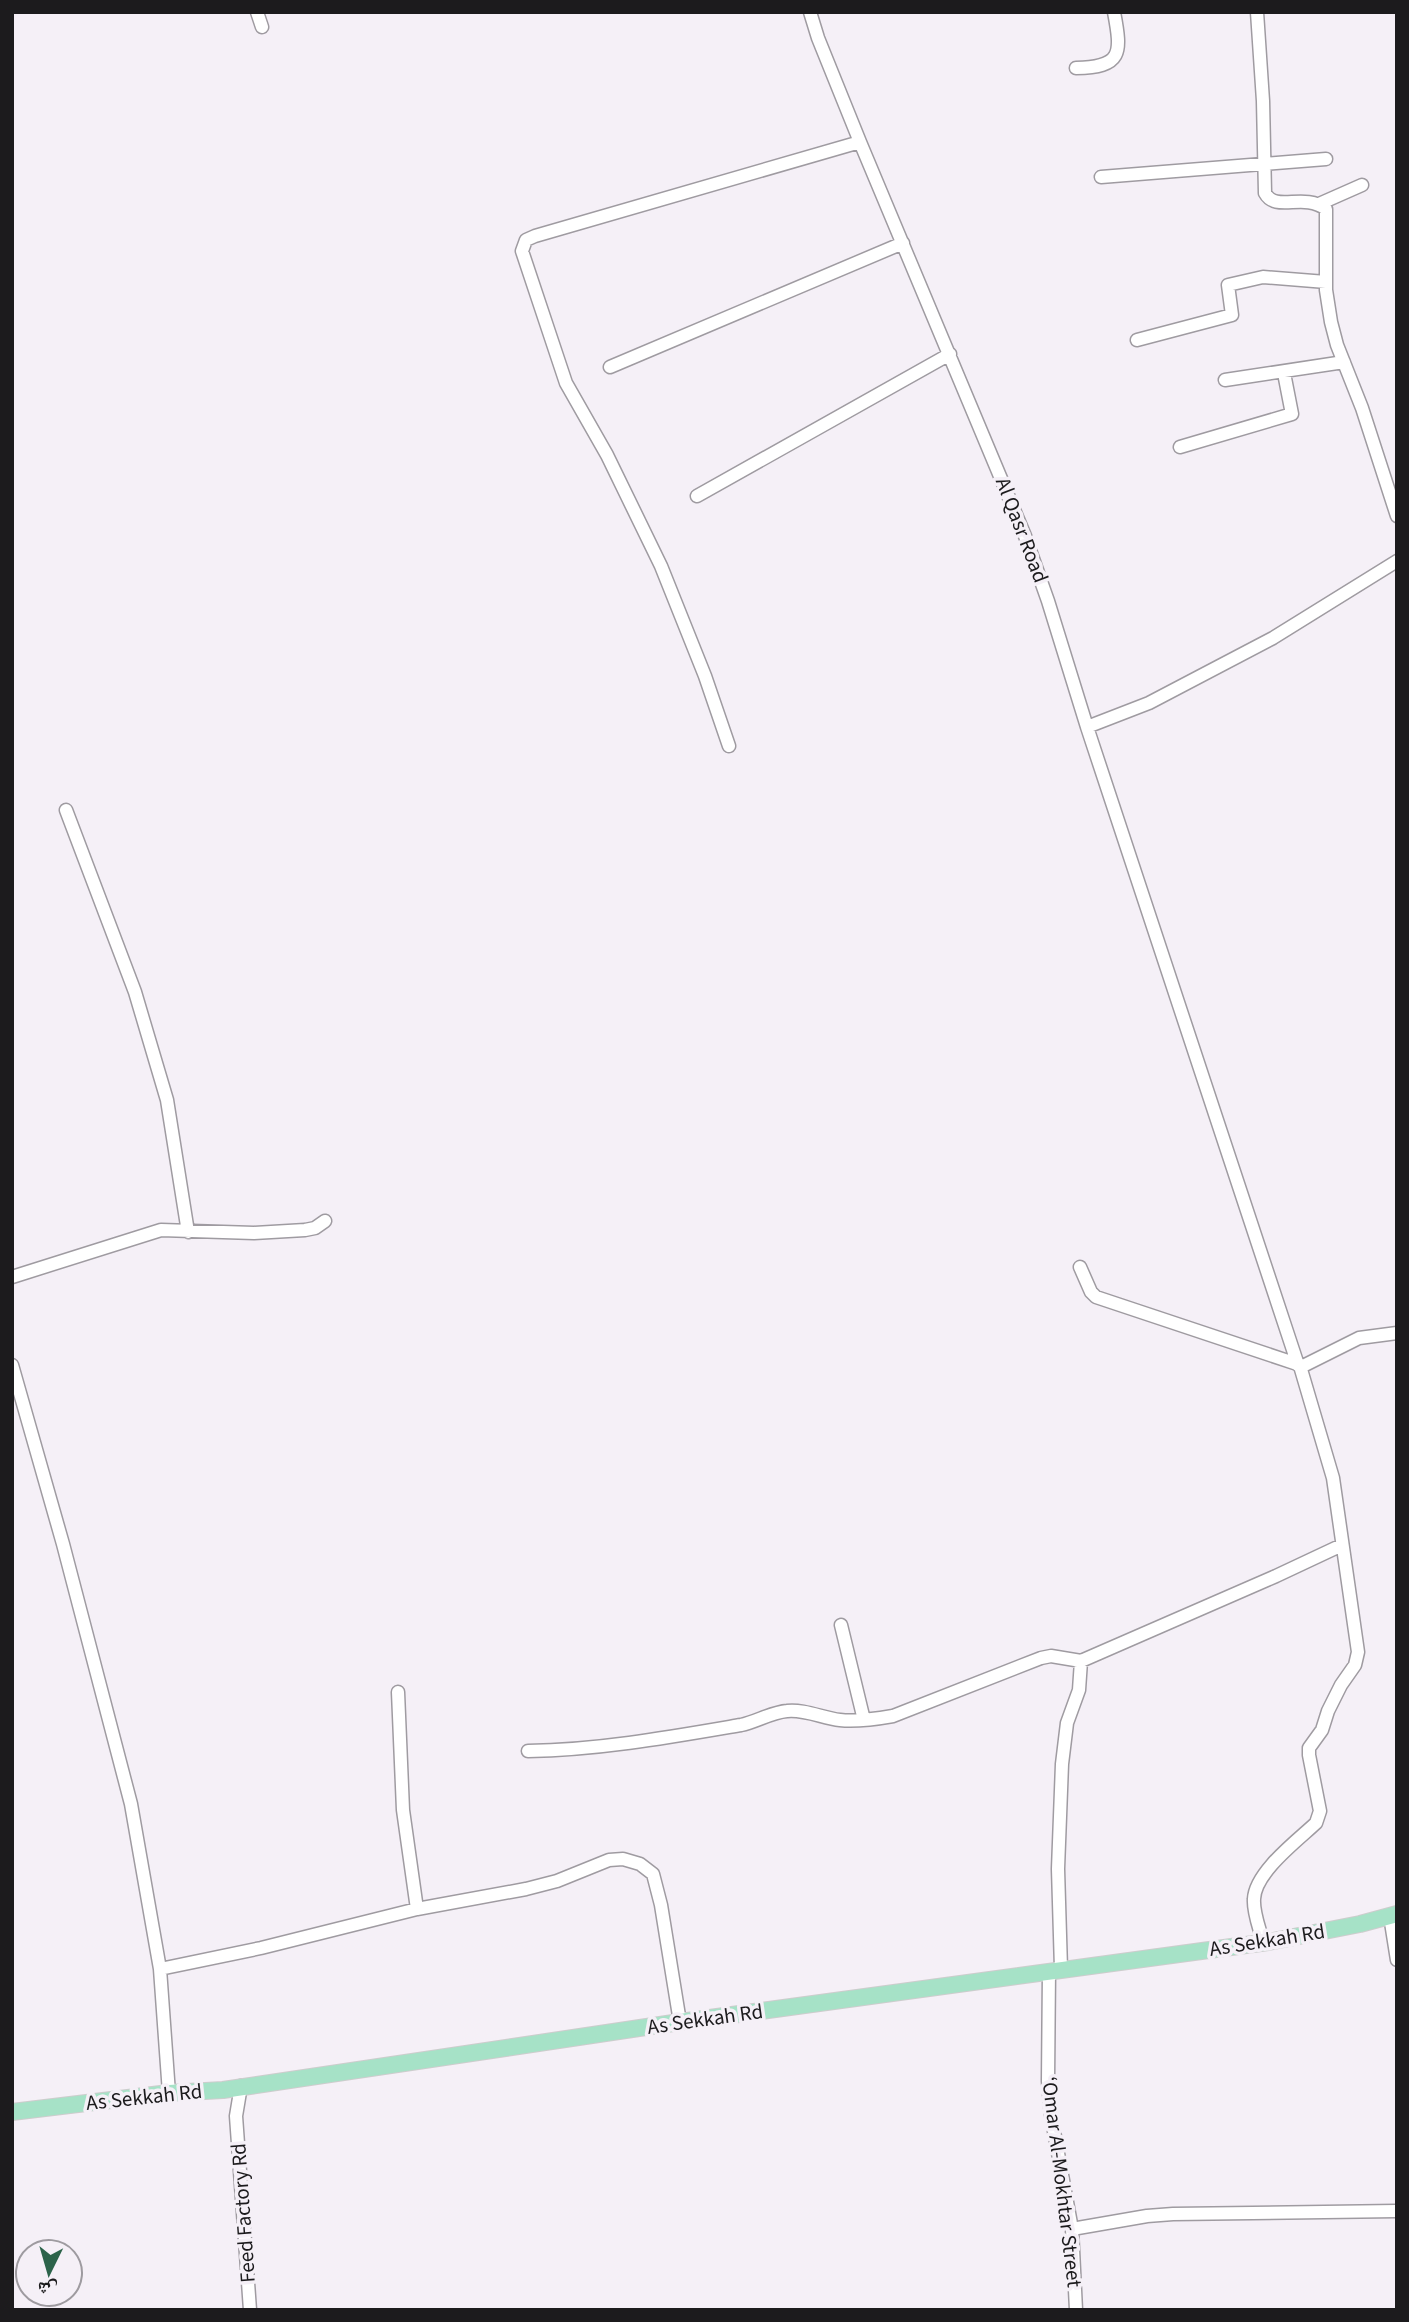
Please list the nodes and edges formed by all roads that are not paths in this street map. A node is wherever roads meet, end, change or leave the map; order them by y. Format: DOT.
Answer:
graph roads {
  1 [pos="257,12"];
  2 [pos="810,12"];
  3 [pos="1114,12"];
  4 [pos="1257,12"];
  5 [pos="262,27"];
  6 [pos="1076,68"];
  7 [pos="860,142"];
  8 [pos="1326,159"];
  9 [pos="1264,163"];
  10 [pos="1101,177"];
  11 [pos="1362,185"];
  12 [pos="1319,204"];
  13 [pos="903,243"];
  14 [pos="1326,282"];
  15 [pos="1137,340"];
  16 [pos="950,354"];
  17 [pos="1344,362"];
  18 [pos="610,367"];
  19 [pos="1284,373"];
  20 [pos="1225,380"];
  21 [pos="1180,447"];
  22 [pos="698,496"];
  23 [pos="1397,516"];
  24 [pos="1397,561"];
  25 [pos="1087,727"];
  26 [pos="729,746"];
  27 [pos="66,810"];
  28 [pos="325,1221"];
  29 [pos="188,1232"];
  30 [pos="1080,1266"];
  31 [pos="12,1277"];
  32 [pos="1397,1333"];
  33 [pos="12,1365"];
  34 [pos="1298,1365"];
  35 [pos="1342,1545"];
  36 [pos="841,1625"];
  37 [pos="1081,1661"];
  38 [pos="398,1692"];
  39 [pos="864,1720"];
  40 [pos="528,1751"];
  41 [pos="417,1909"];
  42 [pos="1393,1915"];
  43 [pos="1263,1942"];
  44 [pos="1397,1961"];
  45 [pos="160,1969"];
  46 [pos="1055,1970"];
  47 [pos="680,2022"];
  48 [pos="242,2086"];
  49 [pos="223,2090"];
  50 [pos="169,2093"];
  51 [pos="12,2112"];
  52 [pos="236,2116"];
  53 [pos="1397,2211"];
  54 [pos="1072,2228"];
  55 [pos="250,2310"];
  56 [pos="1076,2310"];
  1 -- 5 [label="street"];
  2 -- 7 [label="street, Al Qasr Road"];
  3 -- 6 [label="street"];
  4 -- 9 [label="street"];
  7 -- 13 [label="street, Al Qasr Road"];
  7 -- 26 [label="street"];
  8 -- 9 [label="street"];
  9 -- 10 [label="street"];
  9 -- 12 [label="street"];
  11 -- 12 [label="street"];
  12 -- 14 [label="street"];
  13 -- 16 [label="street, Al Qasr Road"];
  13 -- 18 [label="street"];
  14 -- 15 [label="street"];
  14 -- 17 [label="street"];
  16 -- 22 [label="street"];
  16 -- 25 [label="street, Al Qasr Road"];
  17 -- 19 [label="street"];
  17 -- 23 [label="street"];
  19 -- 20 [label="street"];
  19 -- 21 [label="street"];
  24 -- 25 [label="street"];
  25 -- 34 [label="street, Al Qasr Road"];
  27 -- 29 [label="street"];
  28 -- 29 [label="street"];
  29 -- 31 [label="street"];
  30 -- 34 [label="street"];
  32 -- 34 [label="street"];
  33 -- 45 [label="street"];
  34 -- 35 [label="street, Al Qasr Road"];
  35 -- 37 [label="street"];
  35 -- 43 [label="street, Al Qasr Road"];
  36 -- 39 [label="street"];
  37 -- 39 [label="street"];
  37 -- 46 [label="street, ‘Omar Al-Mokhtar Street"];
  38 -- 41 [label="street"];
  39 -- 40 [label="street"];
  41 -- 45 [label="street"];
  41 -- 47 [label="street"];
  42 -- 43 [label="main road, As Sekkah Rd"];
  42 -- 44 [label="street"];
  43 -- 46 [label="main road, As Sekkah Rd"];
  45 -- 50 [label="street"];
  46 -- 47 [label="main road, As Sekkah Rd"];
  46 -- 54 [label="street, ‘Omar Al-Mokhtar Street"];
  47 -- 48 [label="main road, As Sekkah Rd"];
  48 -- 49 [label="main road, As Sekkah Rd"];
  48 -- 52 [label="street"];
  49 -- 50 [label="main road, As Sekkah Rd"];
  49 -- 52 [label="street"];
  50 -- 51 [label="main road, As Sekkah Rd"];
  52 -- 55 [label="street, Feed Factory Rd"];
  53 -- 54 [label="street"];
  54 -- 56 [label="street, ‘Omar Al-Mokhtar Street"];
}
